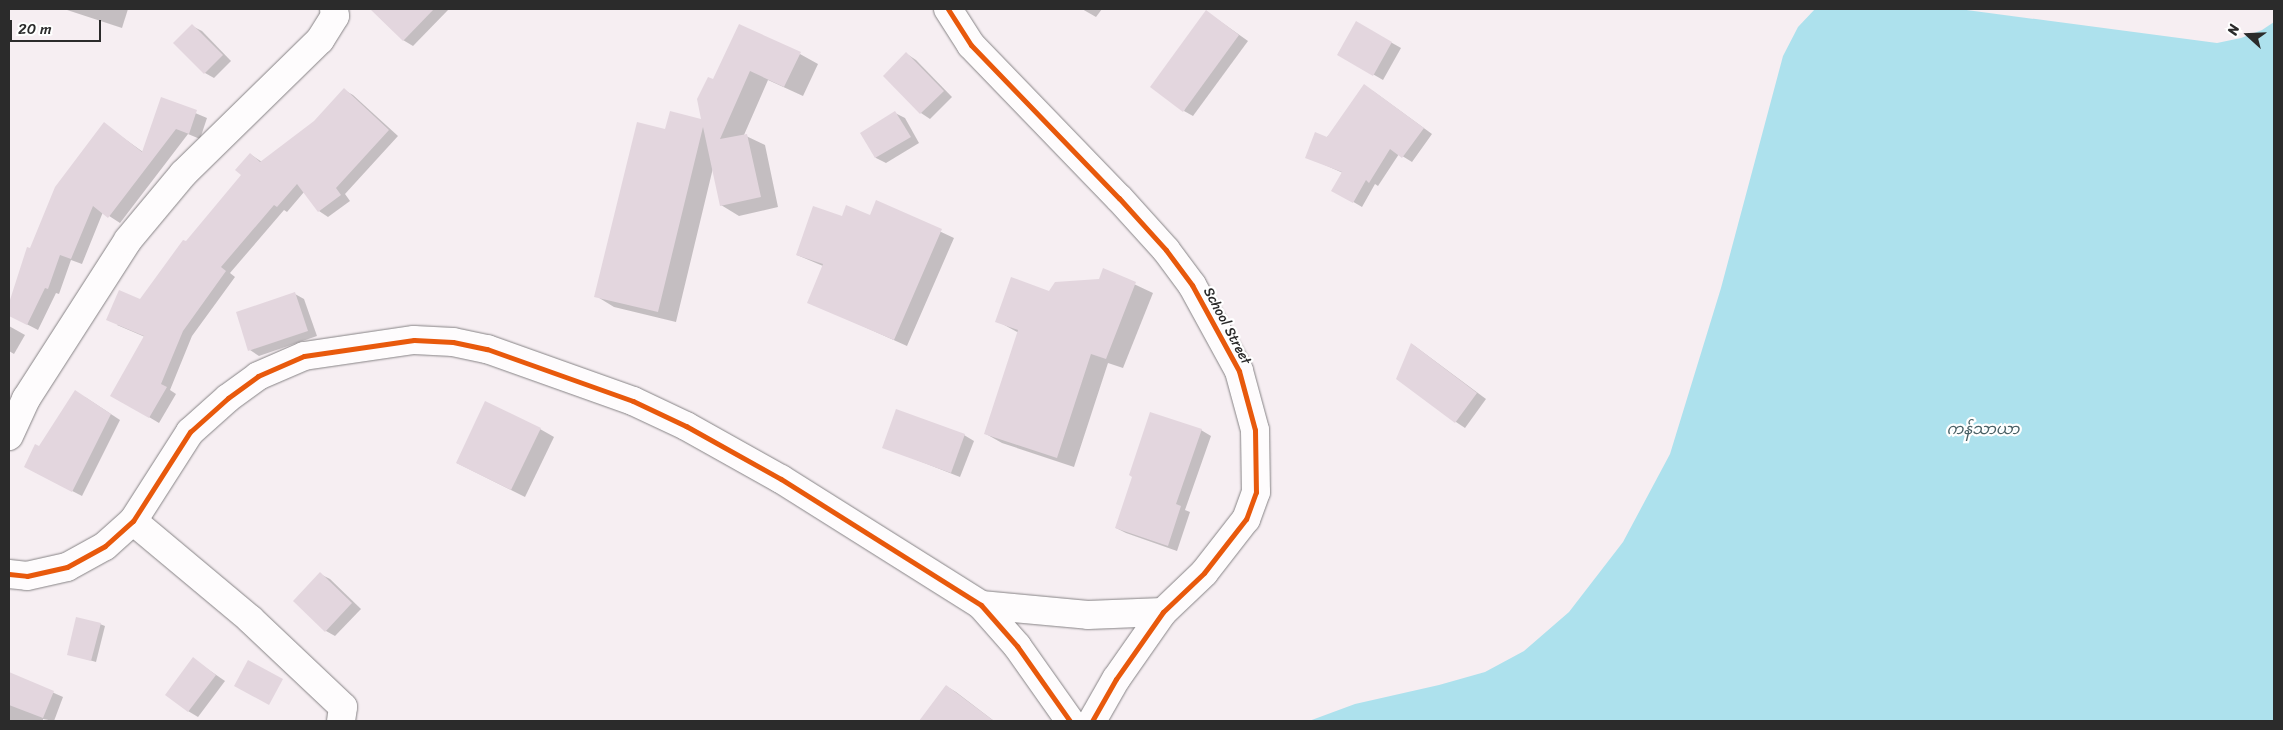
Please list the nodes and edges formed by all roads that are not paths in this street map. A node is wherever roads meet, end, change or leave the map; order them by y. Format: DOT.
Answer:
graph roads {
  1 [pos="334,9"];
  2 [pos="948,9"];
  3 [pos="9,436"];
  4 [pos="133,521"];
  5 [pos="9,574"];
  6 [pos="981,605"];
  7 [pos="1163,612"];
  8 [pos="341,721"];
  9 [pos="1070,721"];
  10 [pos="1092,721"];
  1 -- 3 [label="street"];
  2 -- 7 [label="street, School Street"];
  4 -- 5 [label="street"];
  4 -- 6 [label="street"];
  4 -- 8 [label="street"];
  6 -- 7 [label="street"];
  6 -- 9 [label="street"];
  7 -- 10 [label="street, School Street"];
}
